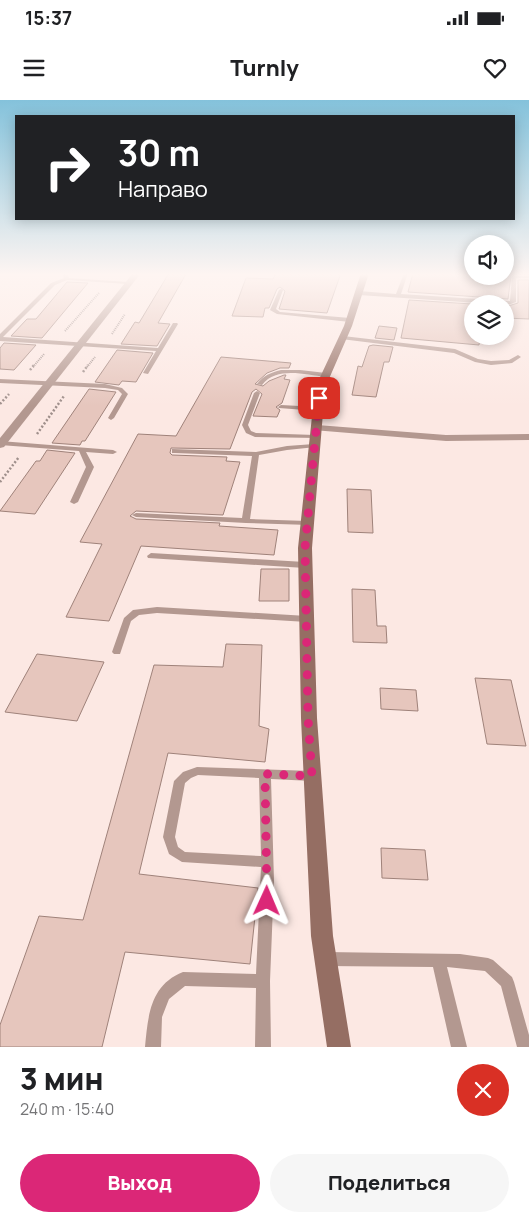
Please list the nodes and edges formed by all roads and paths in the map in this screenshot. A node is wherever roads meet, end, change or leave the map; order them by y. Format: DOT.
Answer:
graph roads {
  1 [pos="20,317"];
  2 [pos="102,317"];
  3 [pos="322,317"];
  4 [pos="350,320"];
  5 [pos="175,324"];
  6 [pos="0,338"];
  7 [pos="343,338"];
  8 [pos="80,345"];
  9 [pos="160,350"];
  10 [pos="518,357"];
  11 [pos="146,373"];
  12 [pos="326,375"];
  13 [pos="0,381"];
  14 [pos="49,384"];
  15 [pos="260,384"];
  16 [pos="257,393"];
  17 [pos="281,406"];
  18 [pos="318,409"];
  19 [pos="111,418"];
  20 [pos="315,437"];
  21 [pos="529,437"];
  22 [pos="0,444"];
  23 [pos="81,449"];
  24 [pos="175,450"];
  25 [pos="113,452"];
  26 [pos="256,454"];
  27 [pos="74,502"];
  28 [pos="136,516"];
  29 [pos="246,521"];
  30 [pos="307,523"];
  31 [pos="151,556"];
  32 [pos="306,565"];
  33 [pos="306,619"];
  34 [pos="118,652"];
  35 [pos="265,774"];
  36 [pos="312,776"];
  37 [pos="267,862"];
  38 [pos="326,959"];
  39 [pos="439,962"];
  40 [pos="263,981"];
  41 [pos="153,1047"];
  42 [pos="263,1047"];
  43 [pos="339,1047"];
  44 [pos="459,1047"];
  45 [pos="525,1047"];
  1 -- 6 [label="lane"];
  2 -- 8 [label="street"];
  3 -- 4 [label="lane"];
  4 -- 7 [label="main road"];
  5 -- 9 [label="lane"];
  6 -- 8 [label="lane"];
  7 -- 10 [label="lane"];
  7 -- 12 [label="main road"];
  8 -- 9 [label="lane"];
  8 -- 14 [label="street"];
  9 -- 11 [label="lane"];
  12 -- 15 [label="lane"];
  12 -- 18 [label="main road"];
  13 -- 14 [label="lane"];
  14 -- 19 [label="lane"];
  14 -- 22 [label="street"];
  16 -- 20 [label="lane"];
  17 -- 18 [label="lane"];
  18 -- 20 [label="main road"];
  20 -- 21 [label="street"];
  20 -- 26 [label="lane"];
  20 -- 30 [label="main road"];
  22 -- 23 [label="lane"];
  23 -- 25 [label="lane"];
  23 -- 27 [label="lane"];
  24 -- 26 [label="lane"];
  26 -- 29 [label="lane"];
  28 -- 29 [label="lane"];
  29 -- 30 [label="lane"];
  30 -- 32 [label="main road"];
  31 -- 32 [label="lane"];
  32 -- 33 [label="main road"];
  33 -- 34 [label="lane"];
  33 -- 36 [label="main road"];
  35 -- 36 [label="lane"];
  35 -- 37 [label="lane"];
  35 -- 37 [label="lane"];
  36 -- 38 [label="main road"];
  37 -- 40 [label="lane"];
  38 -- 39 [label="lane"];
  38 -- 43 [label="main road"];
  39 -- 44 [label="lane"];
  39 -- 45 [label="lane"];
  40 -- 41 [label="lane"];
  40 -- 42 [label="lane"];
}
